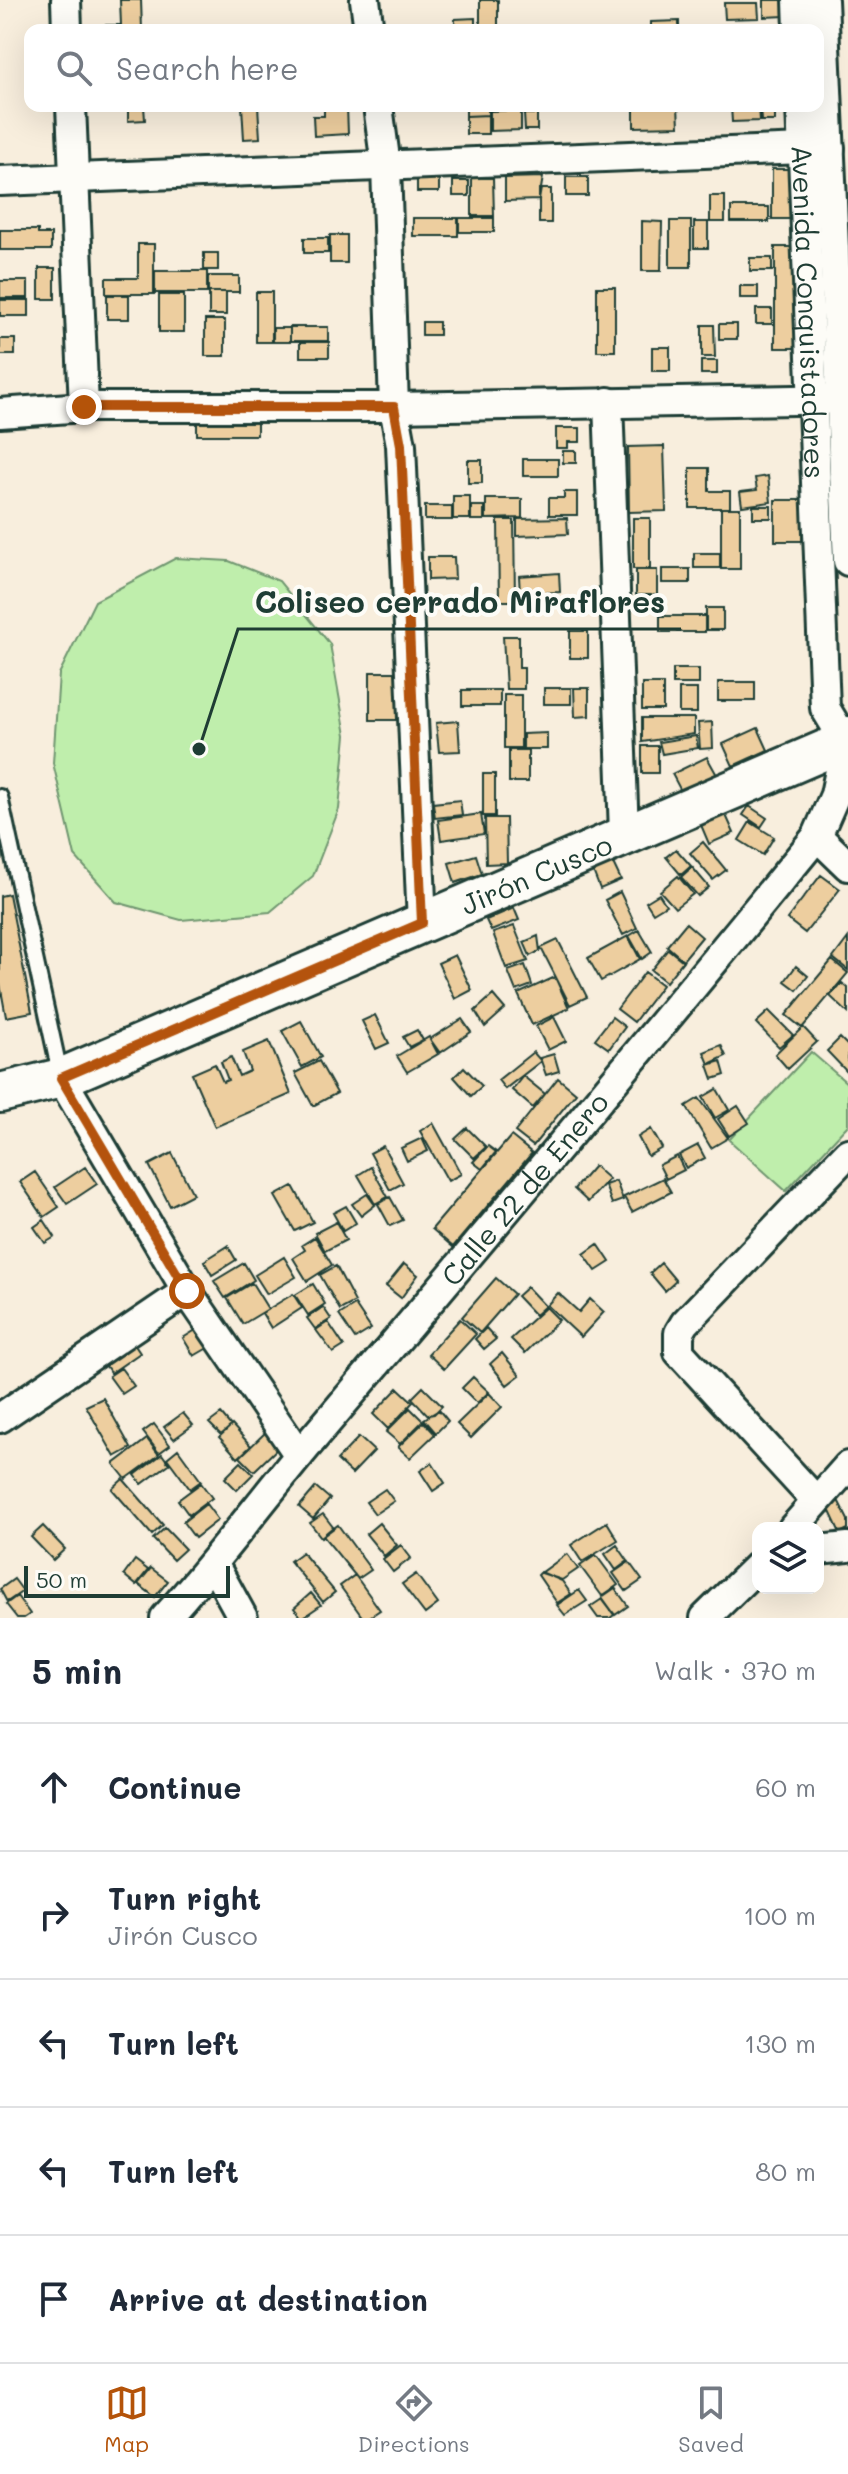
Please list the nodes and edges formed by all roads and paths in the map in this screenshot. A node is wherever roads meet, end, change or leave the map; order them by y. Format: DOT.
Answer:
graph roads {
  1 [pos="66,0"];
  2 [pos="365,0"];
  3 [pos="798,0"];
  4 [pos="823,0"];
  5 [pos="67,24"];
  6 [pos="368,24"];
  7 [pos="799,24"];
  8 [pos="71,112"];
  9 [pos="379,112"];
  10 [pos="801,112"];
  11 [pos="830,148"];
  12 [pos="802,149"];
  13 [pos="386,166"];
  14 [pos="74,179"];
  15 [pos="0,181"];
  16 [pos="844,399"];
  17 [pos="810,400"];
  18 [pos="608,402"];
  19 [pos="84,407"];
  20 [pos="394,407"];
  21 [pos="0,413"];
  22 [pos="848,561"];
  23 [pos="847,737"];
  24 [pos="0,797"];
  25 [pos="624,833"];
  26 [pos="817,836"];
  27 [pos="848,866"];
  28 [pos="422,923"];
  29 [pos="61,1078"];
  30 [pos="0,1093"];
  31 [pos="848,1153"];
  32 [pos="187,1291"];
  33 [pos="0,1418"];
  34 [pos="299,1455"];
  35 [pos="848,1466"];
  36 [pos="816,1501"];
  37 [pos="798,1522"];
  38 [pos="848,1547"];
  39 [pos="824,1549"];
  40 [pos="214,1565"];
  41 [pos="752,1572"];
  42 [pos="165,1618"];
  43 [pos="243,1618"];
  44 [pos="705,1618"];
  1 -- 5 [label="street"];
  2 -- 6 [label="street"];
  3 -- 7 [label="street"];
  4 -- 11 [label="street, Avenida Conquistadores"];
  8 -- 14 [label="street"];
  9 -- 13 [label="street"];
  10 -- 12 [label="street, Avenida Conquistadores"];
  11 -- 12 [label="street"];
  11 -- 16 [label="street, Avenida Conquistadores"];
  12 -- 13 [label="street"];
  12 -- 17 [label="street, Avenida Conquistadores"];
  13 -- 14 [label="street"];
  13 -- 20 [label="street"];
  14 -- 15 [label="street"];
  14 -- 19 [label="street"];
  16 -- 17 [label="street"];
  16 -- 22 [label="street, Avenida Conquistadores"];
  17 -- 18 [label="street"];
  17 -- 23 [label="street, Avenida Conquistadores"];
  18 -- 20 [label="street"];
  18 -- 25 [label="street"];
  19 -- 20 [label="street"];
  19 -- 21 [label="street"];
  20 -- 28 [label="street"];
  23 -- 25 [label="street, Jirón Cusco"];
  23 -- 26 [label="street, Calle 22 de Enero"];
  24 -- 29 [label="lane"];
  25 -- 28 [label="street, Jirón Cusco"];
  26 -- 27 [label="street"];
  26 -- 34 [label="street, Calle 22 de Enero"];
  28 -- 29 [label="street, Jirón Cusco"];
  29 -- 30 [label="street, Jirón Cusco"];
  29 -- 32 [label="street"];
  31 -- 36 [label="street"];
  32 -- 33 [label="street"];
  32 -- 34 [label="street"];
  34 -- 40 [label="street, Calle 22 de Enero"];
  35 -- 36 [label="street"];
  36 -- 37 [label="street"];
  38 -- 39 [label="street"];
  40 -- 42 [label="street, Calle 22 de Enero"];
  40 -- 43 [label="street"];
  41 -- 44 [label="street"];
}
